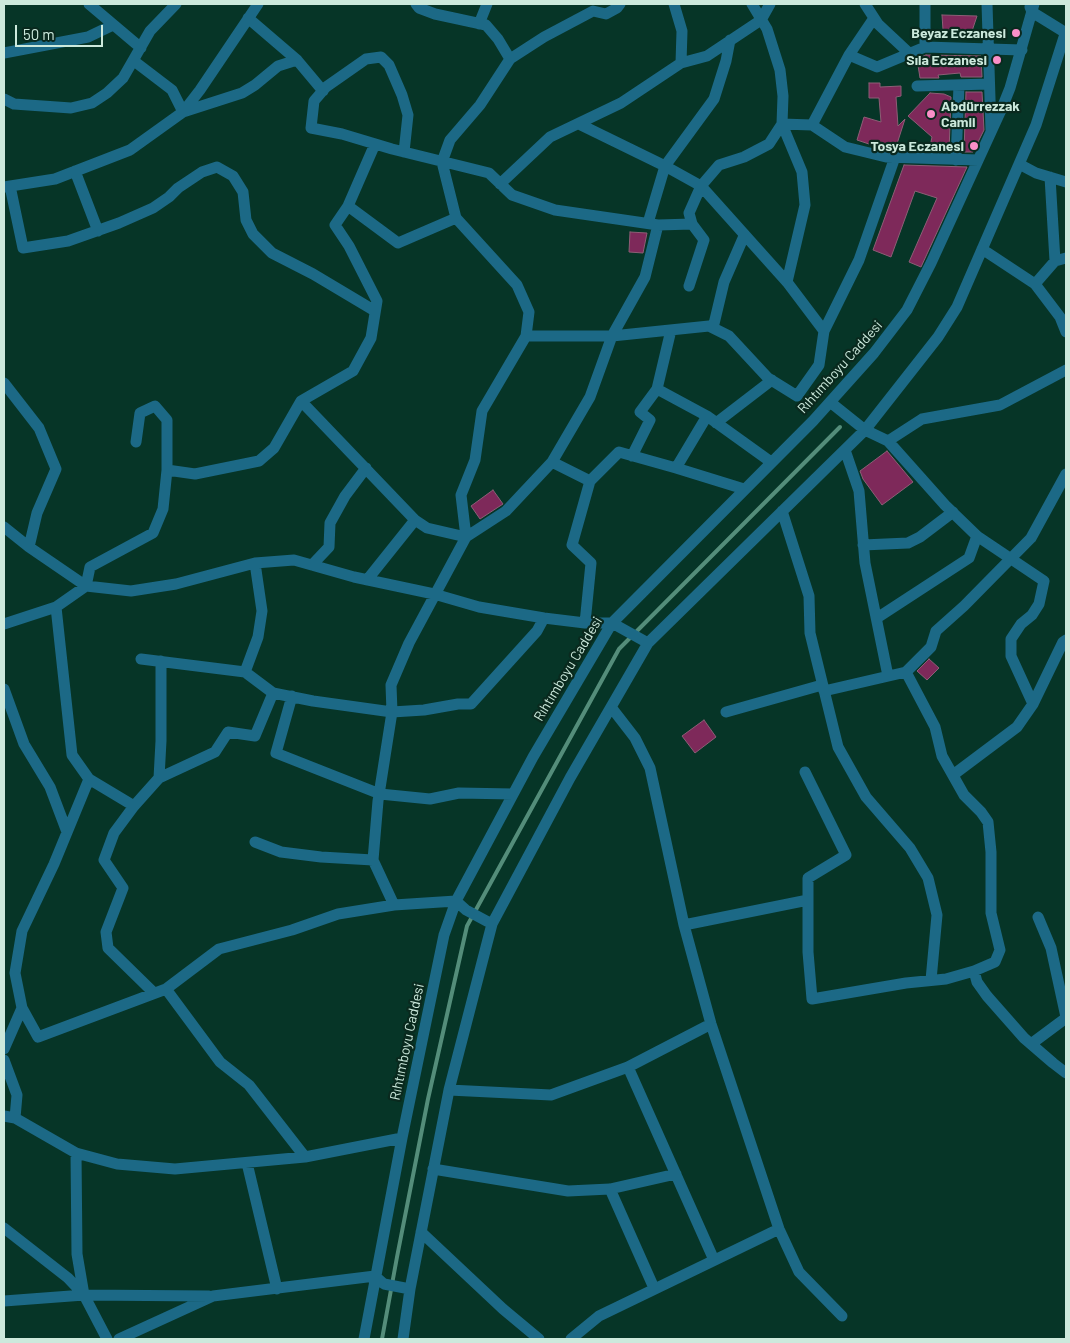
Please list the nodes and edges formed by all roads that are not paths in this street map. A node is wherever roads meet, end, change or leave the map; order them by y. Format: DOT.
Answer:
graph roads {
  1 [pos="89,4"];
  2 [pos="176,4"];
  3 [pos="258,4"];
  4 [pos="416,4"];
  5 [pos="486,4"];
  6 [pos="620,4"];
  7 [pos="674,4"];
  8 [pos="752,4"];
  9 [pos="770,4"];
  10 [pos="865,4"];
  11 [pos="925,4"];
  12 [pos="987,4"];
  13 [pos="1032,6"];
  14 [pos="593,8"];
  15 [pos="248,18"];
  16 [pos="874,18"];
  17 [pos="761,20"];
  18 [pos="479,24"];
  19 [pos="113,25"];
  20 [pos="1066,32"];
  21 [pos="730,40"];
  22 [pos="925,47"];
  23 [pos="141,48"];
  24 [pos="988,49"];
  25 [pos="1022,50"];
  26 [pos="4,53"];
  27 [pos="909,53"];
  28 [pos="849,56"];
  29 [pos="510,59"];
  30 [pos="297,60"];
  31 [pos="134,61"];
  32 [pos="681,63"];
  33 [pos="989,84"];
  34 [pos="959,85"];
  35 [pos="917,86"];
  36 [pos="323,91"];
  37 [pos="4,99"];
  38 [pos="183,112"];
  39 [pos="579,124"];
  40 [pos="782,124"];
  41 [pos="812,125"];
  42 [pos="991,134"];
  43 [pos="375,144"];
  44 [pos="404,152"];
  45 [pos="895,158"];
  46 [pos="956,160"];
  47 [pos="978,160"];
  48 [pos="442,162"];
  49 [pos="1019,164"];
  50 [pos="665,166"];
  51 [pos="75,171"];
  52 [pos="1050,177"];
  53 [pos="1066,182"];
  54 [pos="500,184"];
  55 [pos="701,186"];
  56 [pos="7,187"];
  57 [pos="348,206"];
  58 [pos="456,218"];
  59 [pos="653,224"];
  60 [pos="692,224"];
  61 [pos="98,230"];
  62 [pos="744,236"];
  63 [pos="982,249"];
  64 [pos="1061,260"];
  65 [pos="787,282"];
  66 [pos="1036,284"];
  67 [pos="689,286"];
  68 [pos="376,311"];
  69 [pos="713,328"];
  70 [pos="672,330"];
  71 [pos="824,331"];
  72 [pos="1066,332"];
  73 [pos="526,336"];
  74 [pos="612,336"];
  75 [pos="1066,370"];
  76 [pos="772,380"];
  77 [pos="4,383"];
  78 [pos="657,389"];
  79 [pos="301,401"];
  80 [pos="830,402"];
  81 [pos="712,420"];
  82 [pos="865,430"];
  83 [pos="888,441"];
  84 [pos="136,442"];
  85 [pos="845,450"];
  86 [pos="632,456"];
  87 [pos="552,462"];
  88 [pos="771,462"];
  89 [pos="366,468"];
  90 [pos="676,468"];
  91 [pos="167,470"];
  92 [pos="1066,474"];
  93 [pos="590,481"];
  94 [pos="744,489"];
  95 [pos="782,511"];
  96 [pos="953,512"];
  97 [pos="415,520"];
  98 [pos="4,527"];
  99 [pos="977,536"];
  100 [pos="466,537"];
  101 [pos="863,545"];
  102 [pos="29,547"];
  103 [pos="1011,560"];
  104 [pos="255,563"];
  105 [pos="312,565"];
  106 [pos="367,580"];
  107 [pos="86,586"];
  108 [pos="434,594"];
  109 [pos="56,608"];
  110 [pos="544,618"];
  111 [pos="876,618"];
  112 [pos="585,623"];
  113 [pos="612,623"];
  114 [pos="4,624"];
  115 [pos="1066,640"];
  116 [pos="644,641"];
  117 [pos="141,659"];
  118 [pos="161,662"];
  119 [pos="244,672"];
  120 [pos="906,672"];
  121 [pos="888,676"];
  122 [pos="823,688"];
  123 [pos="4,689"];
  124 [pos="273,692"];
  125 [pos="292,696"];
  126 [pos="1033,704"];
  127 [pos="611,707"];
  128 [pos="392,712"];
  129 [pos="726,712"];
  130 [pos="805,772"];
  131 [pos="953,776"];
  132 [pos="158,778"];
  133 [pos="89,779"];
  134 [pos="380,794"];
  135 [pos="513,794"];
  136 [pos="134,806"];
  137 [pos="67,832"];
  138 [pos="255,842"];
  139 [pos="373,860"];
  140 [pos="808,900"];
  141 [pos="456,901"];
  142 [pos="394,905"];
  143 [pos="1038,916"];
  144 [pos="488,921"];
  145 [pos="684,925"];
  146 [pos="974,971"];
  147 [pos="931,980"];
  148 [pos="166,988"];
  149 [pos="154,993"];
  150 [pos="22,1008"];
  151 [pos="1066,1018"];
  152 [pos="711,1024"];
  153 [pos="1031,1044"];
  154 [pos="4,1049"];
  155 [pos="4,1060"];
  156 [pos="628,1067"];
  157 [pos="1066,1072"];
  158 [pos="449,1090"];
  159 [pos="9,1117"];
  160 [pos="402,1138"];
  161 [pos="76,1153"];
  162 [pos="305,1158"];
  163 [pos="247,1163"];
  164 [pos="433,1170"];
  165 [pos="676,1174"];
  166 [pos="610,1189"];
  167 [pos="4,1228"];
  168 [pos="779,1229"];
  169 [pos="421,1232"];
  170 [pos="714,1260"];
  171 [pos="375,1276"];
  172 [pos="406,1288"];
  173 [pos="654,1288"];
  174 [pos="277,1289"];
  175 [pos="84,1295"];
  176 [pos="213,1296"];
  177 [pos="4,1301"];
  178 [pos="842,1316"];
  179 [pos="363,1338"];
  180 [pos="107,1339"];
  181 [pos="119,1339"];
  182 [pos="403,1339"];
  183 [pos="539,1339"];
  184 [pos="571,1339"];
  1 -- 19 [label="street"];
  2 -- 23 [label="street"];
  3 -- 15 [label="street"];
  4 -- 18 [label="street"];
  5 -- 18 [label="street"];
  6 -- 14 [label="street"];
  7 -- 32 [label="street"];
  8 -- 17 [label="street"];
  9 -- 17 [label="street"];
  10 -- 16 [label="street"];
  11 -- 22 [label="street"];
  12 -- 24 [label="street"];
  13 -- 20 [label="street"];
  13 -- 25 [label="street, Rıhtımboyu Caddesi"];
  14 -- 29 [label="street"];
  15 -- 30 [label="street"];
  15 -- 38 [label="street"];
  16 -- 27 [label="street"];
  16 -- 28 [label="street"];
  17 -- 21 [label="street"];
  17 -- 40 [label="street"];
  18 -- 29 [label="street"];
  19 -- 23 [label="street"];
  19 -- 26 [label="street"];
  20 -- 49 [label="street"];
  21 -- 32 [label="street"];
  21 -- 50 [label="street"];
  22 -- 24 [label="street"];
  22 -- 27 [label="street"];
  23 -- 31 [label="street"];
  24 -- 25 [label="street"];
  24 -- 33 [label="street"];
  25 -- 42 [label="street, Rıhtımboyu Caddesi"];
  27 -- 28 [label="street"];
  28 -- 41 [label="street"];
  29 -- 48 [label="street"];
  30 -- 36 [label="street"];
  30 -- 38 [label="street"];
  31 -- 37 [label="street"];
  31 -- 38 [label="street"];
  32 -- 39 [label="street"];
  33 -- 34 [label="street"];
  33 -- 42 [label="street"];
  34 -- 35 [label="street"];
  34 -- 46 [label="street"];
  36 -- 43 [label="street"];
  36 -- 44 [label="street"];
  38 -- 51 [label="street"];
  39 -- 50 [label="street"];
  39 -- 54 [label="street"];
  40 -- 41 [label="street"];
  40 -- 55 [label="street"];
  40 -- 65 [label="street"];
  41 -- 45 [label="street"];
  42 -- 47 [label="street, Rıhtımboyu Caddesi"];
  43 -- 44 [label="street"];
  43 -- 57 [label="street"];
  44 -- 48 [label="street"];
  45 -- 46 [label="street"];
  45 -- 71 [label="street"];
  46 -- 47 [label="street"];
  47 -- 80 [label="street, Rıhtımboyu Caddesi"];
  48 -- 54 [label="street"];
  48 -- 58 [label="street"];
  49 -- 52 [label="street"];
  49 -- 63 [label="street"];
  50 -- 55 [label="street"];
  50 -- 59 [label="street"];
  51 -- 56 [label="street"];
  51 -- 61 [label="street"];
  52 -- 53 [label="street"];
  52 -- 64 [label="street"];
  54 -- 59 [label="street"];
  55 -- 60 [label="street"];
  55 -- 62 [label="street"];
  56 -- 61 [label="street"];
  57 -- 58 [label="street"];
  57 -- 68 [label="street"];
  58 -- 73 [label="street"];
  59 -- 60 [label="street"];
  59 -- 74 [label="street"];
  60 -- 67 [label="street"];
  61 -- 68 [label="street"];
  62 -- 65 [label="street"];
  62 -- 69 [label="street"];
  63 -- 66 [label="street"];
  63 -- 82 [label="street"];
  64 -- 66 [label="street"];
  65 -- 71 [label="street"];
  66 -- 72 [label="street"];
  68 -- 79 [label="street"];
  69 -- 70 [label="street"];
  69 -- 76 [label="street"];
  70 -- 74 [label="street"];
  70 -- 78 [label="street"];
  71 -- 76 [label="street"];
  73 -- 74 [label="street"];
  73 -- 100 [label="street"];
  74 -- 87 [label="street"];
  75 -- 83 [label="street"];
  76 -- 81 [label="street"];
  77 -- 102 [label="street"];
  78 -- 81 [label="street"];
  78 -- 86 [label="street"];
  79 -- 89 [label="street"];
  79 -- 91 [label="street"];
  80 -- 82 [label="street"];
  80 -- 88 [label="street, Rıhtımboyu Caddesi"];
  81 -- 88 [label="street"];
  81 -- 90 [label="street"];
  82 -- 83 [label="street"];
  82 -- 85 [label="street"];
  83 -- 96 [label="street"];
  84 -- 91 [label="street"];
  85 -- 95 [label="street"];
  85 -- 101 [label="street"];
  86 -- 90 [label="street"];
  86 -- 93 [label="street"];
  87 -- 93 [label="street"];
  87 -- 100 [label="street"];
  88 -- 94 [label="street, Rıhtımboyu Caddesi"];
  89 -- 97 [label="street"];
  89 -- 105 [label="street"];
  90 -- 94 [label="street"];
  91 -- 107 [label="street"];
  92 -- 103 [label="street"];
  93 -- 112 [label="street"];
  94 -- 113 [label="street, Rıhtımboyu Caddesi"];
  95 -- 116 [label="street"];
  95 -- 122 [label="street"];
  96 -- 99 [label="street"];
  96 -- 101 [label="street"];
  97 -- 100 [label="street"];
  97 -- 106 [label="street"];
  98 -- 102 [label="street"];
  99 -- 103 [label="street"];
  99 -- 111 [label="street"];
  100 -- 108 [label="street"];
  101 -- 111 [label="street"];
  102 -- 107 [label="street"];
  103 -- 120 [label="street"];
  103 -- 126 [label="street"];
  104 -- 105 [label="street"];
  104 -- 107 [label="street"];
  104 -- 119 [label="street"];
  105 -- 106 [label="street"];
  106 -- 108 [label="street"];
  107 -- 109 [label="street"];
  108 -- 110 [label="street"];
  108 -- 128 [label="street"];
  109 -- 114 [label="street"];
  109 -- 133 [label="street"];
  110 -- 112 [label="street"];
  110 -- 128 [label="street"];
  111 -- 121 [label="street"];
  112 -- 113 [label="street"];
  113 -- 116 [label="street"];
  113 -- 135 [label="street, Rıhtımboyu Caddesi"];
  115 -- 126 [label="street"];
  116 -- 127 [label="street"];
  117 -- 118 [label="street"];
  118 -- 119 [label="street"];
  118 -- 132 [label="street"];
  119 -- 124 [label="street"];
  120 -- 121 [label="street"];
  120 -- 131 [label="street"];
  121 -- 122 [label="street"];
  122 -- 129 [label="street"];
  122 -- 147 [label="street"];
  123 -- 137 [label="street"];
  124 -- 125 [label="street"];
  124 -- 132 [label="street"];
  125 -- 128 [label="street"];
  125 -- 134 [label="street"];
  126 -- 131 [label="street"];
  127 -- 144 [label="street"];
  127 -- 145 [label="street"];
  128 -- 134 [label="street"];
  130 -- 140 [label="street"];
  131 -- 146 [label="street"];
  132 -- 136 [label="street"];
  133 -- 136 [label="street"];
  133 -- 137 [label="street"];
  134 -- 135 [label="street"];
  134 -- 139 [label="street"];
  135 -- 141 [label="street, Rıhtımboyu Caddesi"];
  136 -- 149 [label="street"];
  137 -- 150 [label="street"];
  138 -- 139 [label="street"];
  139 -- 142 [label="street"];
  140 -- 145 [label="street"];
  140 -- 147 [label="street"];
  141 -- 142 [label="street"];
  141 -- 144 [label="street"];
  141 -- 160 [label="street, Rıhtımboyu Caddesi"];
  142 -- 148 [label="street"];
  143 -- 151 [label="street"];
  144 -- 158 [label="street"];
  145 -- 152 [label="street"];
  146 -- 147 [label="street"];
  146 -- 153 [label="street"];
  148 -- 149 [label="street"];
  148 -- 162 [label="street"];
  149 -- 150 [label="street"];
  150 -- 154 [label="street"];
  151 -- 153 [label="street"];
  152 -- 156 [label="street"];
  152 -- 168 [label="street"];
  153 -- 157 [label="street"];
  155 -- 159 [label="street"];
  156 -- 158 [label="street"];
  156 -- 165 [label="street"];
  158 -- 164 [label="street"];
  159 -- 161 [label="street"];
  160 -- 162 [label="street"];
  160 -- 171 [label="street, Rıhtımboyu Caddesi"];
  161 -- 163 [label="street"];
  161 -- 175 [label="street"];
  162 -- 163 [label="street"];
  163 -- 174 [label="street"];
  164 -- 166 [label="street"];
  164 -- 169 [label="street"];
  165 -- 166 [label="street"];
  165 -- 170 [label="street"];
  166 -- 173 [label="street"];
  167 -- 175 [label="street"];
  168 -- 170 [label="street"];
  168 -- 178 [label="street"];
  169 -- 172 [label="street"];
  169 -- 183 [label="street"];
  170 -- 173 [label="street"];
  171 -- 172 [label="street"];
  171 -- 174 [label="street"];
  171 -- 179 [label="street, Rıhtımboyu Caddesi"];
  172 -- 182 [label="street"];
  173 -- 184 [label="street"];
  174 -- 176 [label="street"];
  175 -- 176 [label="street"];
  175 -- 177 [label="street"];
  175 -- 180 [label="street"];
  176 -- 181 [label="street"];
}
